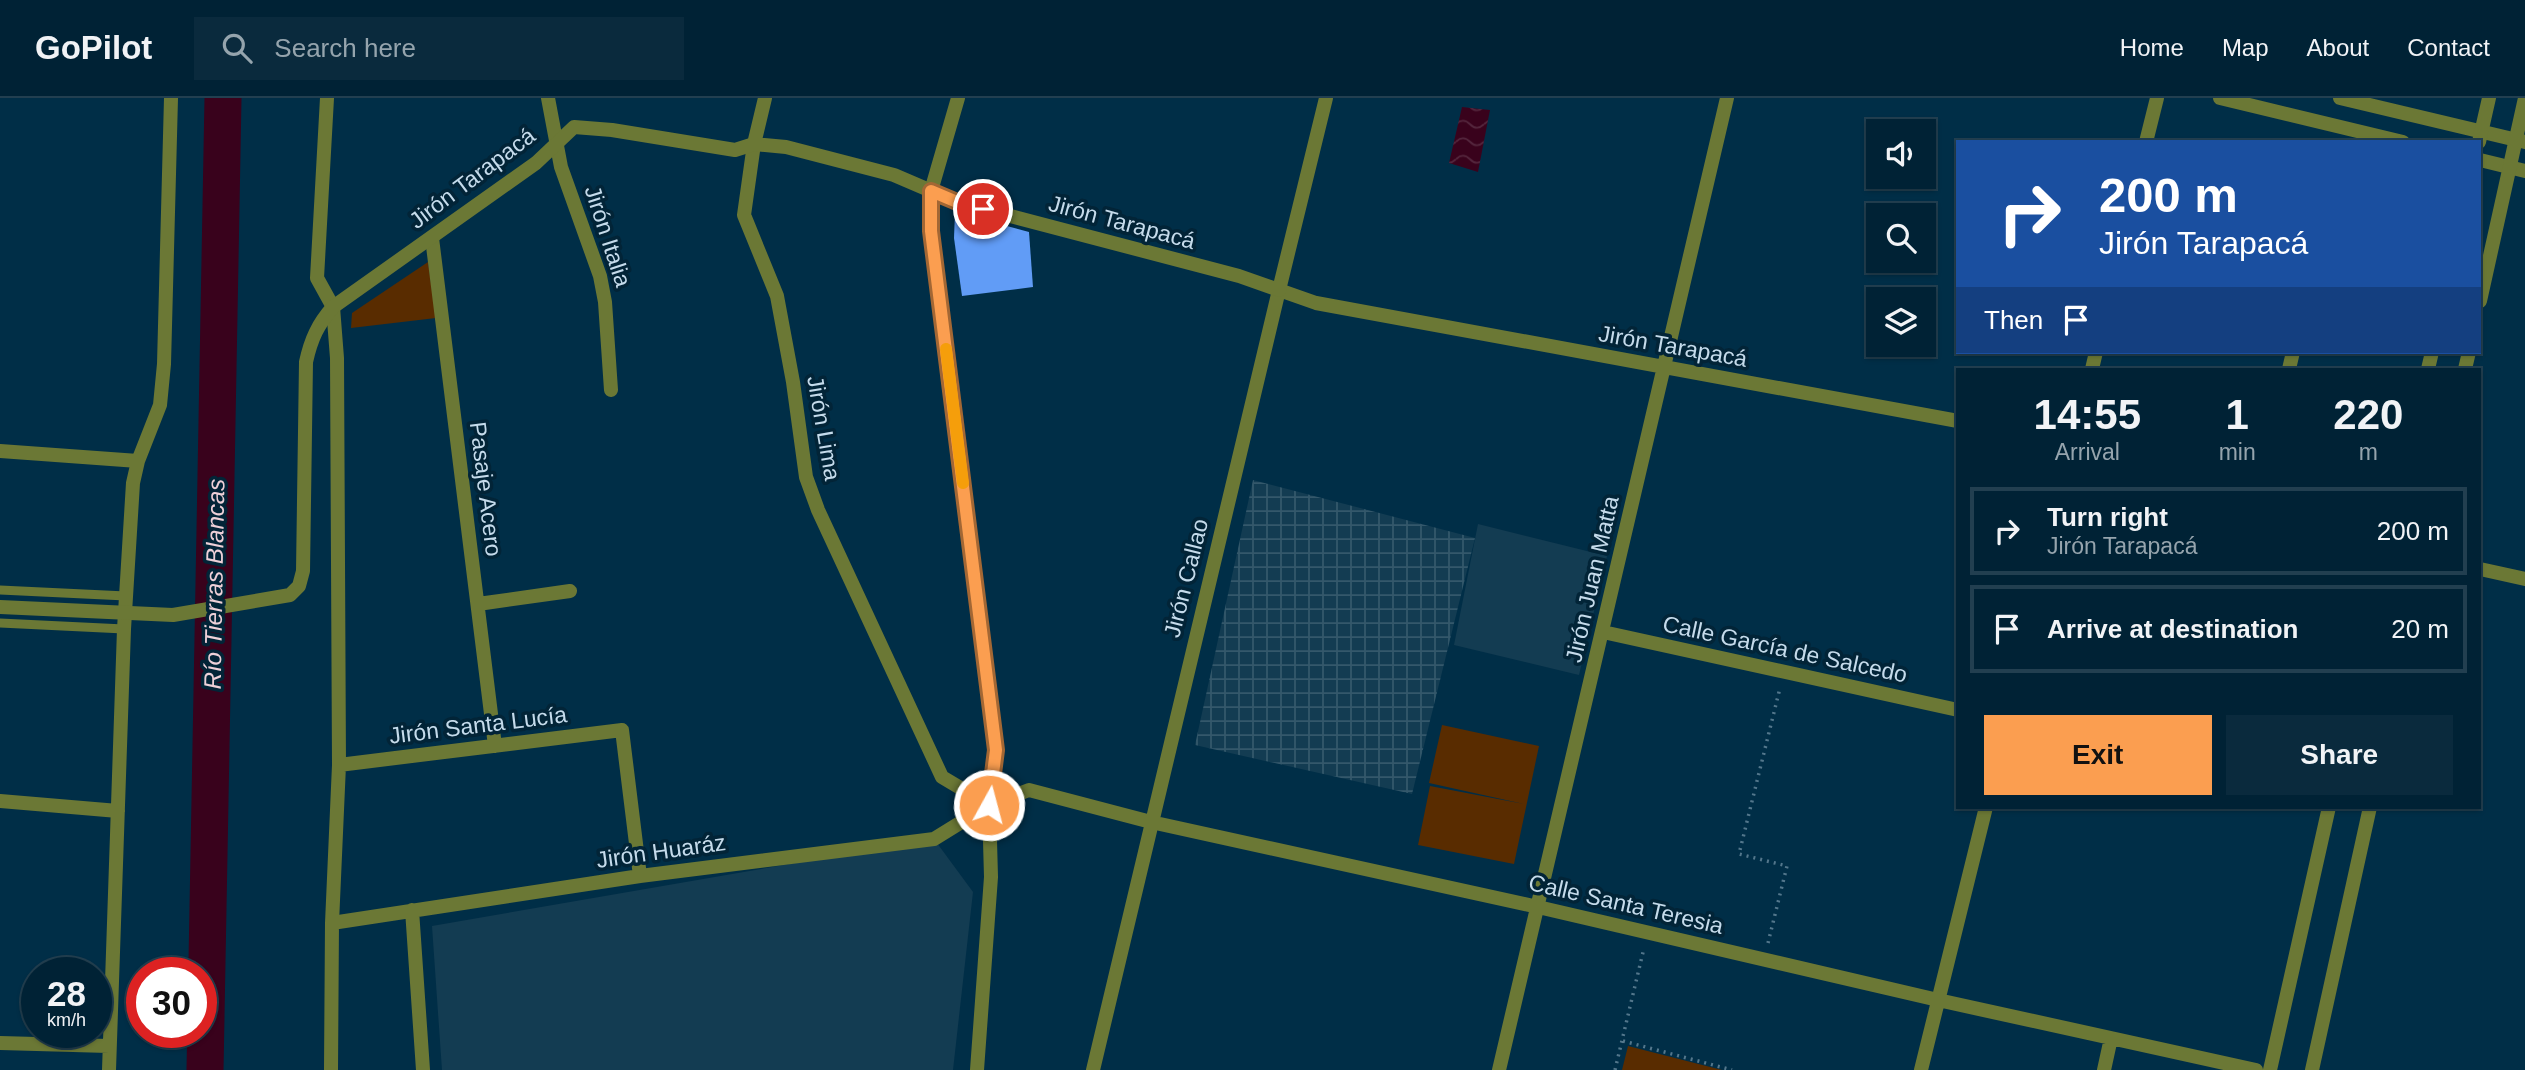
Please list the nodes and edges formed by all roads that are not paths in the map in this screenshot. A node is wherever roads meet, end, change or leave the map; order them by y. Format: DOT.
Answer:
graph roads {
  1 [pos="171,98"];
  2 [pos="327,98"];
  3 [pos="548,98"];
  4 [pos="765,98"];
  5 [pos="958,98"];
  6 [pos="1326,98"];
  7 [pos="1727,98"];
  8 [pos="2157,98"];
  9 [pos="2220,98"];
  10 [pos="2490,98"];
  11 [pos="2347,99"];
  12 [pos="2525,99"];
  13 [pos="2342,135"];
  14 [pos="2480,136"];
  15 [pos="2146,140"];
  16 [pos="2386,140"];
  17 [pos="558,141"];
  18 [pos="2520,141"];
  19 [pos="754,144"];
  20 [pos="2481,160"];
  21 [pos="2509,167"];
  22 [pos="2525,171"];
  23 [pos="931,191"];
  24 [pos="432,238"];
  25 [pos="1279,290"];
  26 [pos="2481,296"];
  27 [pos="333,307"];
  28 [pos="1665,368"];
  29 [pos="611,390"];
  30 [pos="1956,421"];
  31 [pos="0,451"];
  32 [pos="138,461"];
  33 [pos="2481,569"];
  34 [pos="2525,579"];
  35 [pos="0,590"];
  36 [pos="570,591"];
  37 [pos="127,596"];
  38 [pos="478,604"];
  39 [pos="0,607"];
  40 [pos="0,623"];
  41 [pos="124,629"];
  42 [pos="1603,632"];
  43 [pos="1956,710"];
  44 [pos="495,746"];
  45 [pos="339,765"];
  46 [pos="0,801"];
  47 [pos="989,805"];
  48 [pos="1986,809"];
  49 [pos="2329,809"];
  50 [pos="2370,809"];
  51 [pos="118,811"];
  52 [pos="1151,822"];
  53 [pos="640,876"];
  54 [pos="1538,907"];
  55 [pos="412,910"];
  56 [pos="332,923"];
  57 [pos="112,968"];
  58 [pos="1938,1000"];
  59 [pos="2111,1038"];
  60 [pos="0,1042"];
  61 [pos="21,1043"];
  62 [pos="109,1048"];
  63 [pos="109,1070"];
  64 [pos="331,1070"];
  65 [pos="423,1070"];
  66 [pos="977,1070"];
  67 [pos="1093,1070"];
  68 [pos="1499,1070"];
  69 [pos="1921,1070"];
  70 [pos="2104,1070"];
  71 [pos="2256,1070"];
  72 [pos="2270,1070"];
  73 [pos="2312,1070"];
  1 -- 32 [label="street"];
  2 -- 27 [label="street"];
  3 -- 17 [label="street, Jirón Italia"];
  4 -- 19 [label="street, Jirón Lima"];
  5 -- 23 [label="street"];
  6 -- 25 [label="street, Jirón Callao"];
  7 -- 28 [label="street, Jirón Juan Matta"];
  8 -- 15 [label="street"];
  9 -- 13 [label="street"];
  10 -- 14 [label="street"];
  11 -- 14 [label="street"];
  12 -- 18 [label="street"];
  13 -- 16 [label="street"];
  14 -- 18 [label="street"];
  17 -- 19 [label="street, Jirón Tarapacá"];
  17 -- 24 [label="street, Jirón Tarapacá"];
  17 -- 29 [label="street, Jirón Italia"];
  18 -- 21 [label="street"];
  19 -- 23 [label="street, Jirón Tarapacá"];
  19 -- 47 [label="street, Jirón Lima"];
  20 -- 21 [label="street"];
  21 -- 22 [label="street"];
  21 -- 26 [label="street"];
  23 -- 25 [label="street, Jirón Tarapacá"];
  23 -- 47 [label="street"];
  24 -- 27 [label="street, Jirón Tarapacá"];
  24 -- 38 [label="street, Pasaje Acero"];
  25 -- 28 [label="street, Jirón Tarapacá"];
  25 -- 52 [label="street, Jirón Callao"];
  27 -- 39 [label="street, Jirón Tarapacá"];
  27 -- 45 [label="street"];
  28 -- 30 [label="street, Jirón Tarapacá"];
  28 -- 42 [label="street, Jirón Juan Matta"];
  31 -- 32 [label="street"];
  32 -- 37 [label="street"];
  33 -- 34 [label="street"];
  35 -- 37 [label="lane"];
  36 -- 38 [label="street"];
  37 -- 41 [label="street"];
  38 -- 44 [label="street, Pasaje Acero"];
  40 -- 41 [label="lane"];
  41 -- 51 [label="street"];
  42 -- 43 [label="street, Calle García de Salcedo"];
  42 -- 54 [label="street, Jirón Juan Matta"];
  44 -- 45 [label="street, Jirón Santa Lucía"];
  44 -- 53 [label="street, Jirón Santa Lucía"];
  45 -- 56 [label="street"];
  46 -- 51 [label="street"];
  47 -- 52 [label="street, Calle Santa Teresia"];
  47 -- 53 [label="street, Jirón Huaráz"];
  47 -- 66 [label="street"];
  48 -- 58 [label="street"];
  49 -- 72 [label="street"];
  50 -- 73 [label="street"];
  51 -- 57 [label="street"];
  52 -- 54 [label="street, Calle Santa Teresia"];
  52 -- 67 [label="street, Jirón Callao"];
  53 -- 55 [label="street, Jirón Huaráz"];
  54 -- 58 [label="street, Calle Santa Teresia"];
  54 -- 68 [label="street, Jirón Juan Matta"];
  55 -- 56 [label="street, Jirón Huaráz"];
  55 -- 65 [label="street"];
  56 -- 64 [label="street"];
  58 -- 59 [label="street, Calle Santa Teresia"];
  58 -- 69 [label="street"];
  59 -- 70 [label="street"];
  59 -- 71 [label="street, Calle Santa Teresia"];
  60 -- 61 [label="street"];
  62 -- 63 [label="street"];
}
